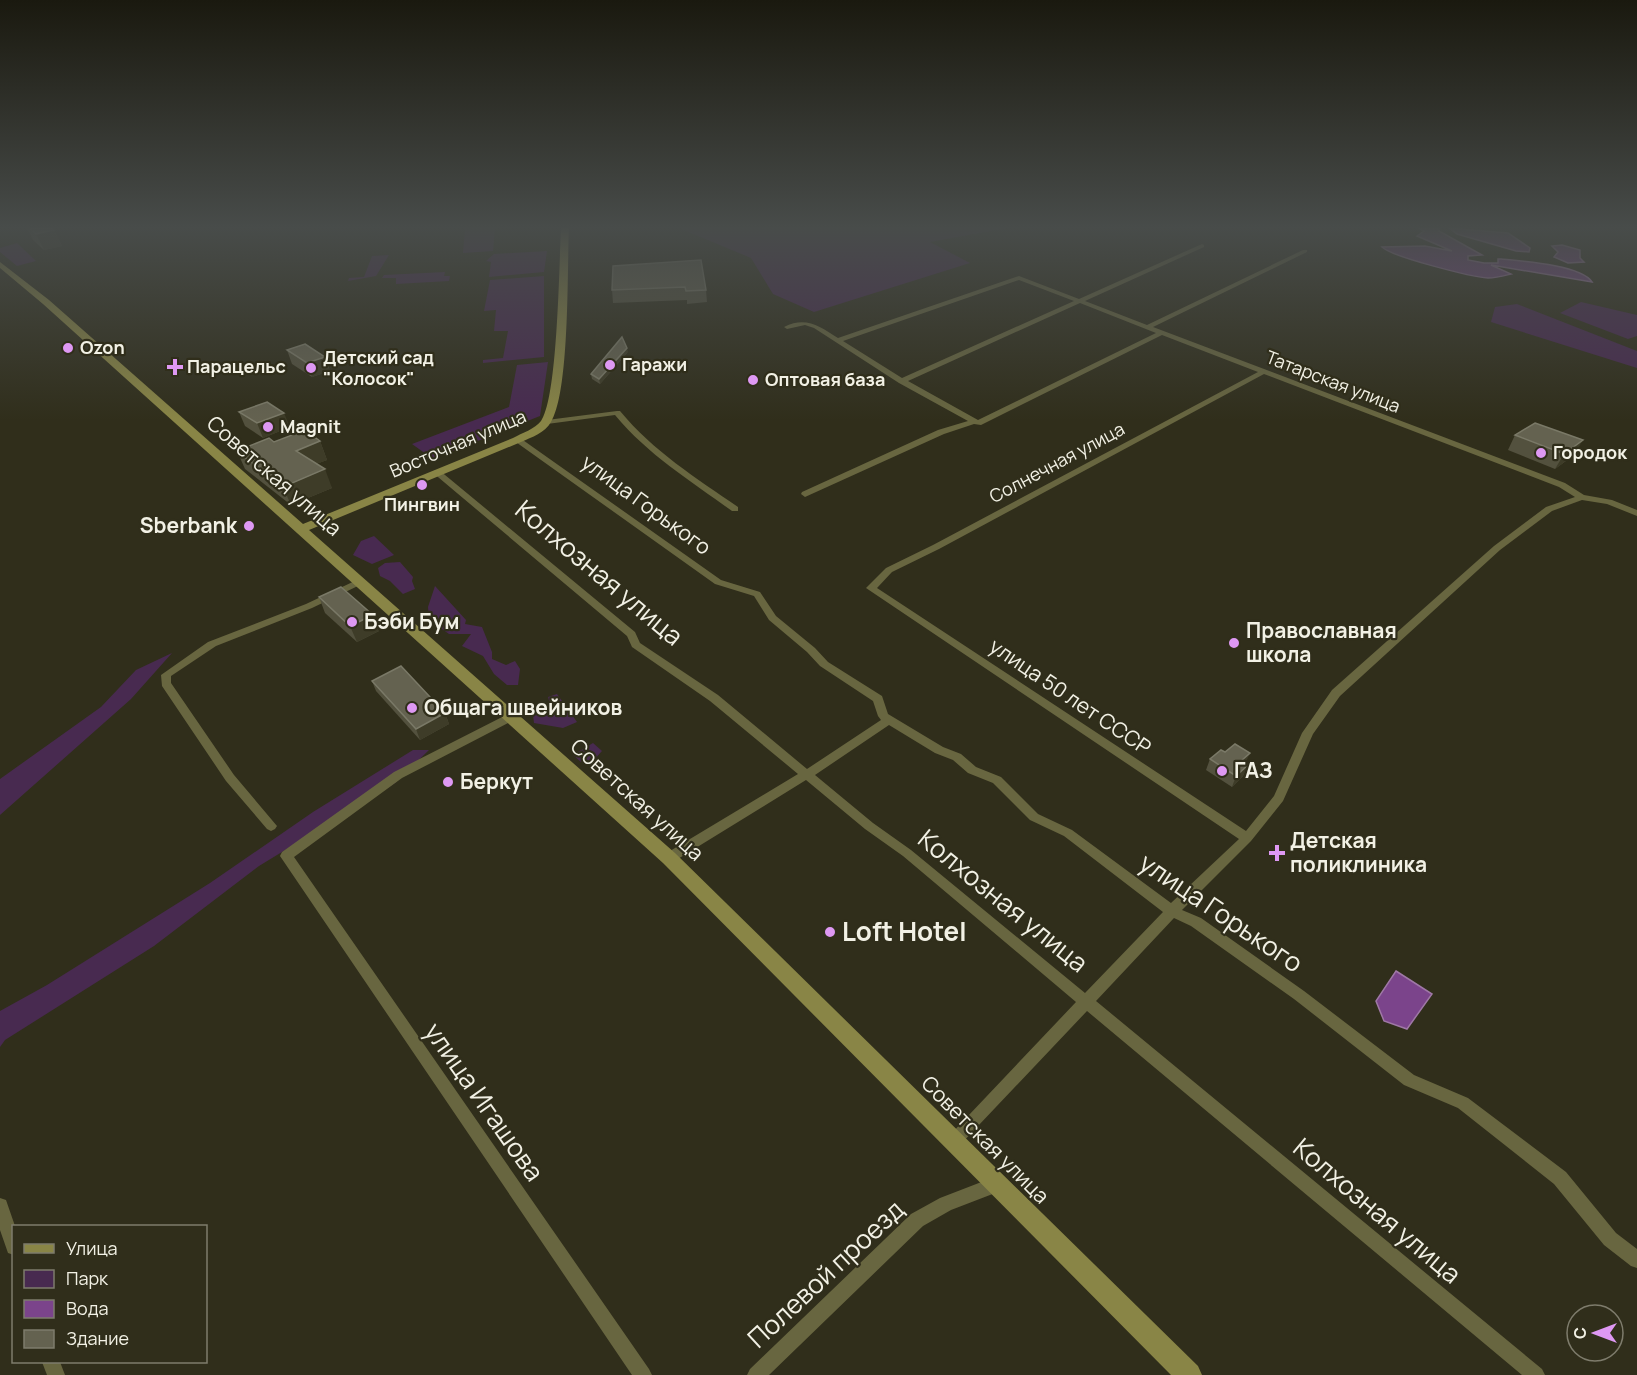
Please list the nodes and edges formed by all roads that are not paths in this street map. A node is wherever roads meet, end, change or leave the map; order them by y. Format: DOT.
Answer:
graph roads {
  1 [pos="34,292"];
  2 [pos="561,292"];
  3 [pos="978,292"];
  4 [pos="1058,292"];
  5 [pos="1098,292"];
  6 [pos="1220,292"];
  7 [pos="1080,300"];
  8 [pos="787,327"];
  9 [pos="1148,327"];
  10 [pos="1160,333"];
  11 [pos="839,340"];
  12 [pos="1263,372"];
  13 [pos="902,381"];
  14 [pos="547,422"];
  15 [pos="976,422"];
  16 [pos="517,440"];
  17 [pos="436,472"];
  18 [pos="806,494"];
  19 [pos="1581,497"];
  20 [pos="735,509"];
  21 [pos="1637,513"];
  22 [pos="301,529"];
  23 [pos="359,582"];
  24 [pos="872,588"];
  25 [pos="512,716"];
  26 [pos="889,720"];
  27 [pos="806,775"];
  28 [pos="271,826"];
  29 [pos="1246,838"];
  30 [pos="669,858"];
  31 [pos="1172,911"];
  32 [pos="1086,1003"];
  33 [pos="955,1140"];
  34 [pos="997,1185"];
  35 [pos="0,1206"];
  36 [pos="12,1241"];
  37 [pos="1637,1260"];
  38 [pos="643,1375"];
  39 [pos="756,1375"];
  40 [pos="1189,1375"];
  41 [pos="1536,1375"];
  1 -- 22 [label="main road, Советская улица"];
  2 -- 14 [label="main road, Восточная улица"];
  3 -- 11 [label="street, Татарская улица"];
  4 -- 7 [label="street, Татарская улица"];
  5 -- 7 [label="street"];
  6 -- 9 [label="street"];
  7 -- 9 [label="street, Татарская улица"];
  7 -- 13 [label="street"];
  8 -- 11 [label="street"];
  9 -- 10 [label="street, Татарская улица"];
  10 -- 12 [label="street, Татарская улица"];
  10 -- 15 [label="street"];
  11 -- 13 [label="street"];
  12 -- 19 [label="street, Татарская улица"];
  12 -- 24 [label="street, Солнечная улица"];
  13 -- 15 [label="street"];
  14 -- 16 [label="main road, Восточная улица"];
  14 -- 20 [label="street"];
  15 -- 18 [label="street"];
  16 -- 17 [label="main road, Восточная улица"];
  16 -- 26 [label="street, улица Горького"];
  17 -- 22 [label="main road, Восточная улица"];
  17 -- 27 [label="street, Колхозная улица"];
  19 -- 21 [label="street, Татарская улица"];
  19 -- 29 [label="street"];
  22 -- 23 [label="main road, Советская улица"];
  23 -- 25 [label="main road, Советская улица"];
  23 -- 28 [label="street"];
  24 -- 29 [label="street, улица 50 лет СССР"];
  25 -- 30 [label="main road, Советская улица"];
  25 -- 38 [label="street, улица Игашова"];
  26 -- 27 [label="street"];
  26 -- 31 [label="street, улица Горького"];
  27 -- 30 [label="street"];
  27 -- 32 [label="street, Колхозная улица"];
  29 -- 31 [label="street"];
  30 -- 33 [label="main road, Советская улица"];
  31 -- 32 [label="street"];
  31 -- 37 [label="street, улица Горького"];
  32 -- 33 [label="street"];
  32 -- 41 [label="street, Колхозная улица"];
  33 -- 34 [label="main road, Советская улица"];
  34 -- 39 [label="street, Полевой проезд"];
  34 -- 40 [label="main road, Советская улица"];
  35 -- 36 [label="street"];
}
